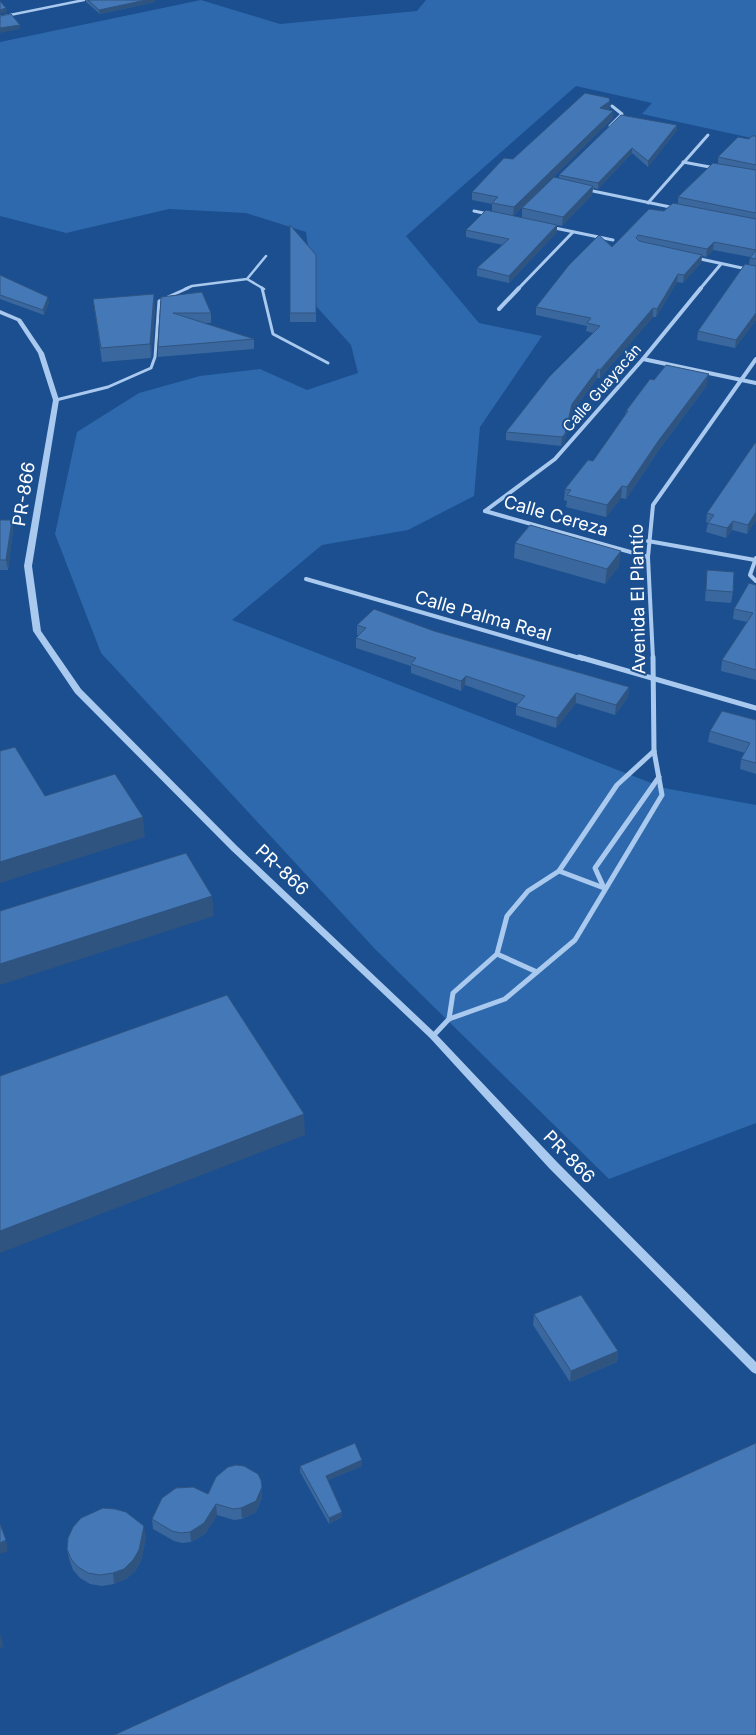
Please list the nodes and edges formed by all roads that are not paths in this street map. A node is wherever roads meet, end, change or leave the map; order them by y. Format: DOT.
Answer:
graph roads {
  1 [pos="84,0"];
  2 [pos="0,17"];
  3 [pos="612,106"];
  4 [pos="605,131"];
  5 [pos="708,135"];
  6 [pos="683,162"];
  7 [pos="720,169"];
  8 [pos="582,189"];
  9 [pos="648,203"];
  10 [pos="684,210"];
  11 [pos="474,211"];
  12 [pos="490,214"];
  13 [pos="549,226"];
  14 [pos="573,232"];
  15 [pos="613,240"];
  16 [pos="266,256"];
  17 [pos="694,258"];
  18 [pos="721,264"];
  19 [pos="756,271"];
  20 [pos="247,280"];
  21 [pos="499,309"];
  22 [pos="0,312"];
  23 [pos="644,359"];
  24 [pos="756,359"];
  25 [pos="328,363"];
  26 [pos="741,380"];
  27 [pos="756,384"];
  28 [pos="56,400"];
  29 [pos="485,511"];
  30 [pos="648,541"];
  31 [pos="648,557"];
  32 [pos="755,559"];
  33 [pos="306,580"];
  34 [pos="756,581"];
  35 [pos="654,678"];
  36 [pos="756,708"];
  37 [pos="654,752"];
  38 [pos="659,777"];
  39 [pos="559,871"];
  40 [pos="604,888"];
  41 [pos="497,954"];
  42 [pos="537,972"];
  43 [pos="449,1019"];
  44 [pos="433,1036"];
  45 [pos="756,1369"];
  1 -- 2 [label="lane"];
  3 -- 4 [label="street"];
  5 -- 6 [label="street"];
  6 -- 7 [label="street"];
  6 -- 9 [label="street"];
  8 -- 9 [label="street"];
  9 -- 10 [label="street"];
  11 -- 12 [label="street"];
  13 -- 14 [label="street"];
  14 -- 15 [label="street"];
  14 -- 21 [label="street"];
  16 -- 20 [label="lane"];
  17 -- 18 [label="street"];
  18 -- 19 [label="street"];
  18 -- 23 [label="street, Calle Guayacán"];
  20 -- 25 [label="lane"];
  20 -- 28 [label="lane"];
  22 -- 28 [label="street, PR-866 / PR-866"];
  23 -- 26 [label="street"];
  23 -- 29 [label="street, Calle Guayacán"];
  24 -- 26 [label="street, Avenida El Plantío"];
  26 -- 27 [label="street"];
  26 -- 30 [label="street, Avenida El Plantío"];
  28 -- 44 [label="street, PR-866 / PR-866"];
  29 -- 31 [label="street, Calle Cereza"];
  30 -- 31 [label="street, Avenida El Plantío"];
  30 -- 32 [label="street"];
  31 -- 35 [label="street, Avenida El Plantío"];
  32 -- 34 [label="street"];
  33 -- 35 [label="street, Calle Palma Real"];
  35 -- 36 [label="street, Calle Palma Real"];
  35 -- 37 [label="street, Avenida El Plantío"];
  37 -- 38 [label="street, Avenida El Plantío"];
  37 -- 39 [label="street"];
  38 -- 40 [label="street, Avenida El Plantío"];
  38 -- 40 [label="street"];
  39 -- 40 [label="street"];
  39 -- 41 [label="street"];
  40 -- 42 [label="street, Avenida El Plantío"];
  41 -- 42 [label="street"];
  41 -- 43 [label="street"];
  42 -- 43 [label="street, Avenida El Plantío"];
  43 -- 44 [label="street, Avenida El Plantío"];
  44 -- 45 [label="street, PR-866 / PR-866"];
}
